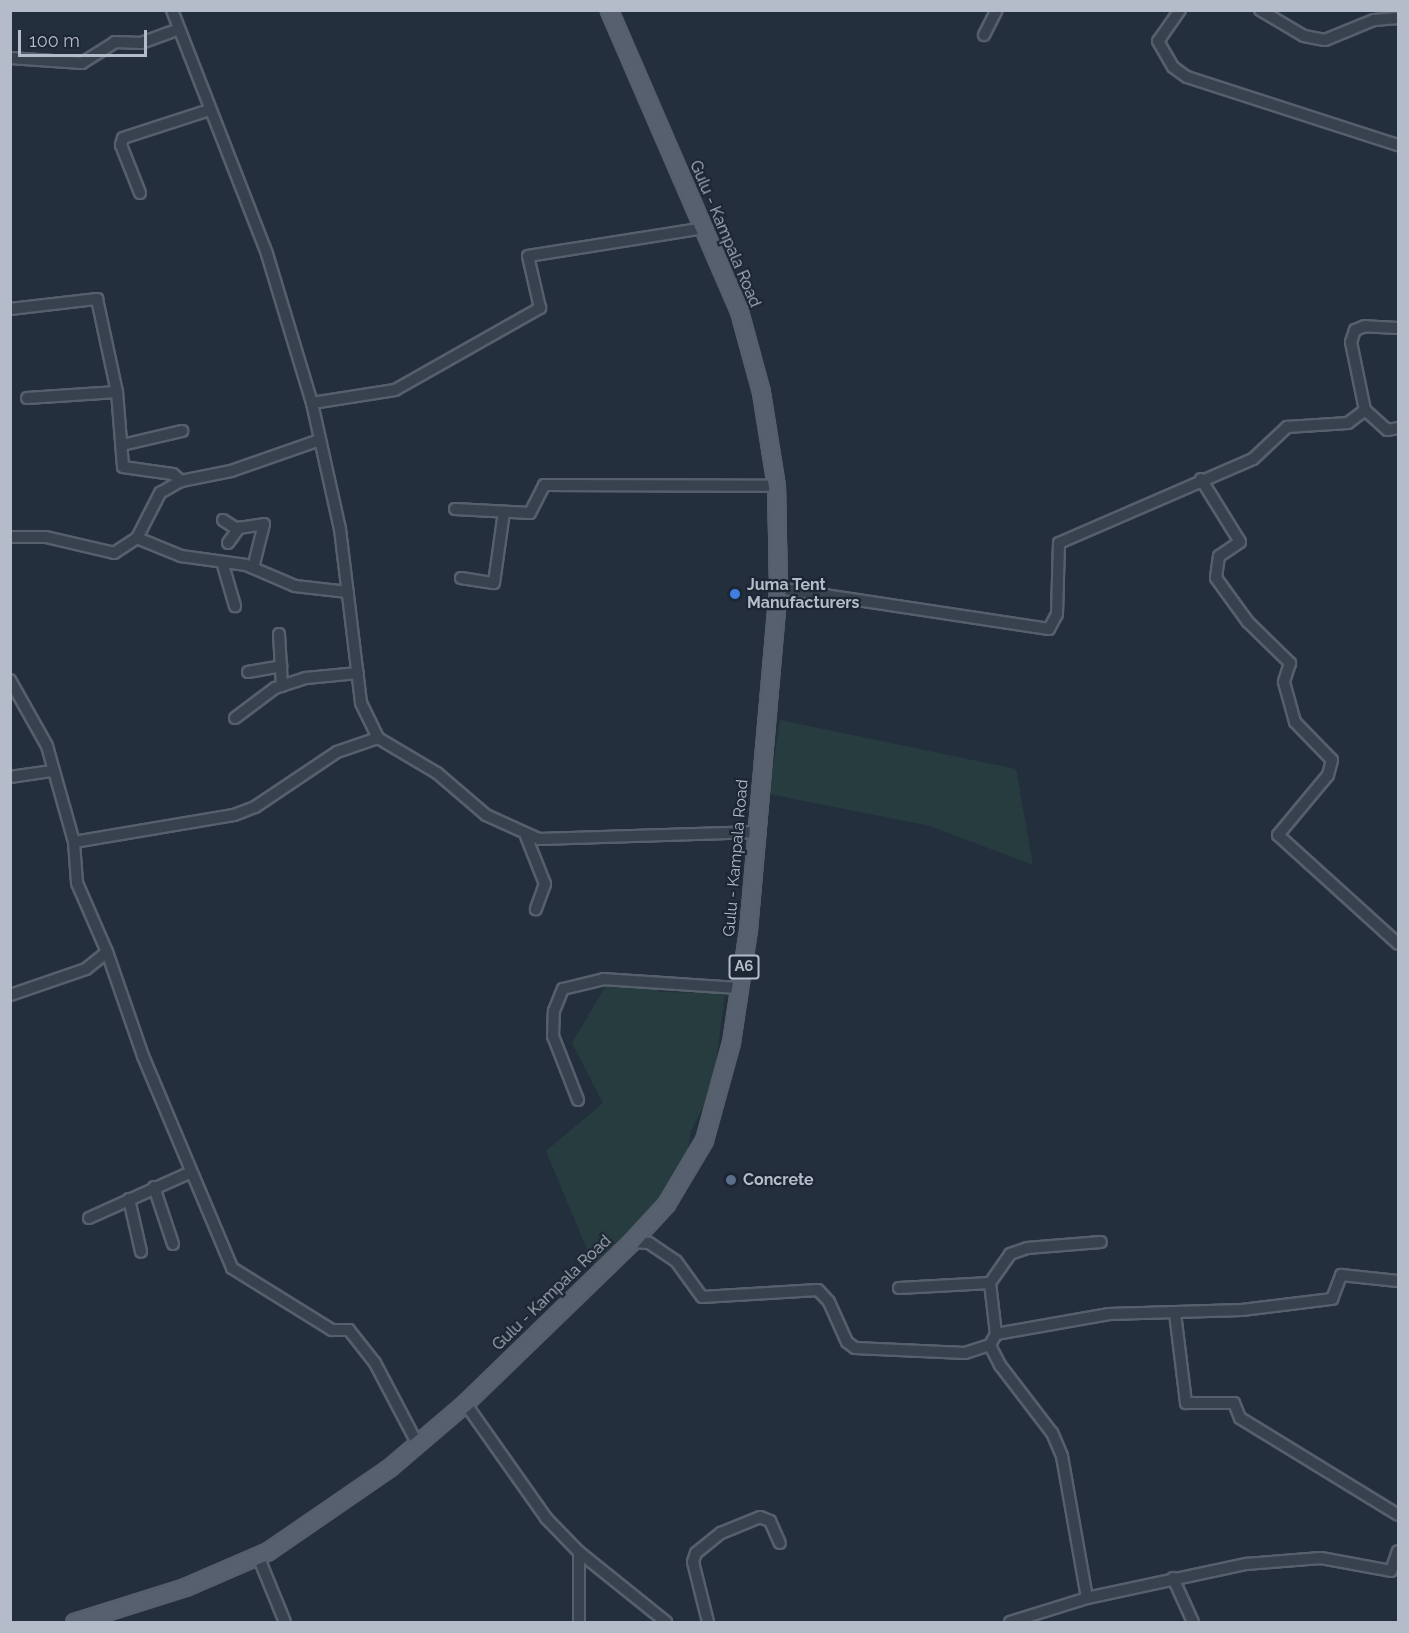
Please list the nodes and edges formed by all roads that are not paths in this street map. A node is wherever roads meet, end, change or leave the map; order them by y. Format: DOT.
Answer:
graph roads {
  1 [pos="172,10"];
  2 [pos="609,10"];
  3 [pos="997,10"];
  4 [pos="1180,10"];
  5 [pos="1260,10"];
  6 [pos="1398,18"];
  7 [pos="179,29"];
  8 [pos="984,35"];
  9 [pos="10,58"];
  10 [pos="209,110"];
  11 [pos="1398,145"];
  12 [pos="140,193"];
  13 [pos="704,228"];
  14 [pos="10,309"];
  15 [pos="1398,328"];
  16 [pos="117,392"];
  17 [pos="27,398"];
  18 [pos="312,403"];
  19 [pos="1365,410"];
  20 [pos="1398,428"];
  21 [pos="182,431"];
  22 [pos="317,441"];
  23 [pos="122,445"];
  24 [pos="1201,479"];
  25 [pos="181,481"];
  26 [pos="776,486"];
  27 [pos="455,509"];
  28 [pos="504,512"];
  29 [pos="223,520"];
  30 [pos="237,529"];
  31 [pos="10,537"];
  32 [pos="137,538"];
  33 [pos="228,543"];
  34 [pos="223,565"];
  35 [pos="253,568"];
  36 [pos="461,578"];
  37 [pos="778,588"];
  38 [pos="348,592"];
  39 [pos="235,606"];
  40 [pos="279,634"];
  41 [pos="281,666"];
  42 [pos="248,672"];
  43 [pos="358,673"];
  44 [pos="10,680"];
  45 [pos="282,686"];
  46 [pos="235,718"];
  47 [pos="378,738"];
  48 [pos="51,771"];
  49 [pos="10,777"];
  50 [pos="759,832"];
  51 [pos="526,836"];
  52 [pos="74,842"];
  53 [pos="536,909"];
  54 [pos="1398,944"];
  55 [pos="107,952"];
  56 [pos="741,988"];
  57 [pos="10,995"];
  58 [pos="578,1100"];
  59 [pos="189,1173"];
  60 [pos="154,1187"];
  61 [pos="129,1199"];
  62 [pos="89,1218"];
  63 [pos="631,1242"];
  64 [pos="1101,1242"];
  65 [pos="173,1244"];
  66 [pos="141,1252"];
  67 [pos="1398,1281"];
  68 [pos="990,1284"];
  69 [pos="900,1288"];
  70 [pos="1176,1313"];
  71 [pos="996,1334"];
  72 [pos="990,1345"];
  73 [pos="465,1403"];
  74 [pos="418,1445"];
  75 [pos="1398,1515"];
  76 [pos="780,1543"];
  77 [pos="1398,1551"];
  78 [pos="579,1552"];
  79 [pos="258,1556"];
  80 [pos="1173,1578"];
  81 [pos="1087,1598"];
  82 [pos="74,1623"];
  83 [pos="285,1623"];
  84 [pos="579,1623"];
  85 [pos="666,1623"];
  86 [pos="708,1623"];
  87 [pos="1010,1623"];
  88 [pos="1193,1623"];
  1 -- 7 [label="street"];
  2 -- 13 [label="main road, Gulu - Kampala Road / A6"];
  3 -- 8 [label="street"];
  4 -- 11 [label="street"];
  5 -- 6 [label="street"];
  7 -- 9 [label="street"];
  7 -- 10 [label="street"];
  10 -- 12 [label="street"];
  10 -- 18 [label="street"];
  13 -- 18 [label="street"];
  13 -- 26 [label="main road, Gulu - Kampala Road / A6"];
  14 -- 16 [label="street"];
  15 -- 19 [label="street"];
  16 -- 17 [label="street"];
  16 -- 23 [label="street"];
  18 -- 22 [label="street"];
  19 -- 20 [label="street"];
  19 -- 24 [label="street"];
  21 -- 23 [label="street"];
  22 -- 25 [label="street"];
  22 -- 38 [label="street"];
  23 -- 25 [label="street"];
  24 -- 37 [label="street"];
  24 -- 54 [label="street"];
  25 -- 32 [label="street"];
  26 -- 28 [label="street"];
  26 -- 37 [label="main road, Gulu - Kampala Road / A6"];
  27 -- 28 [label="street"];
  28 -- 36 [label="street"];
  29 -- 30 [label="street"];
  30 -- 33 [label="street"];
  30 -- 35 [label="street"];
  31 -- 32 [label="street"];
  32 -- 34 [label="street"];
  34 -- 35 [label="street"];
  34 -- 39 [label="street"];
  35 -- 38 [label="street"];
  37 -- 50 [label="main road, Gulu - Kampala Road / A6"];
  38 -- 43 [label="street"];
  40 -- 41 [label="street"];
  41 -- 42 [label="street"];
  41 -- 45 [label="street"];
  43 -- 45 [label="street"];
  43 -- 47 [label="street"];
  44 -- 48 [label="street"];
  45 -- 46 [label="street"];
  47 -- 51 [label="street"];
  47 -- 52 [label="street"];
  48 -- 49 [label="street"];
  48 -- 52 [label="street"];
  50 -- 51 [label="street"];
  50 -- 56 [label="main road, Gulu - Kampala Road / A6"];
  51 -- 53 [label="street"];
  52 -- 55 [label="street"];
  55 -- 57 [label="street"];
  55 -- 59 [label="street"];
  56 -- 58 [label="street"];
  56 -- 63 [label="main road, Gulu - Kampala Road / A6"];
  59 -- 60 [label="street"];
  59 -- 74 [label="street"];
  60 -- 61 [label="street"];
  60 -- 65 [label="street"];
  61 -- 62 [label="street"];
  61 -- 66 [label="street"];
  63 -- 72 [label="street"];
  63 -- 73 [label="main road, Gulu - Kampala Road / A6"];
  64 -- 68 [label="street"];
  67 -- 70 [label="street"];
  68 -- 69 [label="street"];
  68 -- 71 [label="street"];
  70 -- 71 [label="street"];
  70 -- 75 [label="street"];
  71 -- 72 [label="street"];
  72 -- 81 [label="street"];
  73 -- 74 [label="main road, Gulu - Kampala Road / A6"];
  73 -- 78 [label="street"];
  74 -- 79 [label="main road, Gulu - Kampala Road / A6"];
  76 -- 86 [label="street"];
  77 -- 80 [label="street"];
  78 -- 84 [label="street"];
  78 -- 85 [label="street"];
  79 -- 82 [label="main road, Gulu - Kampala Road / A6"];
  79 -- 83 [label="street"];
  80 -- 81 [label="street"];
  80 -- 88 [label="street"];
  81 -- 87 [label="street"];
}
